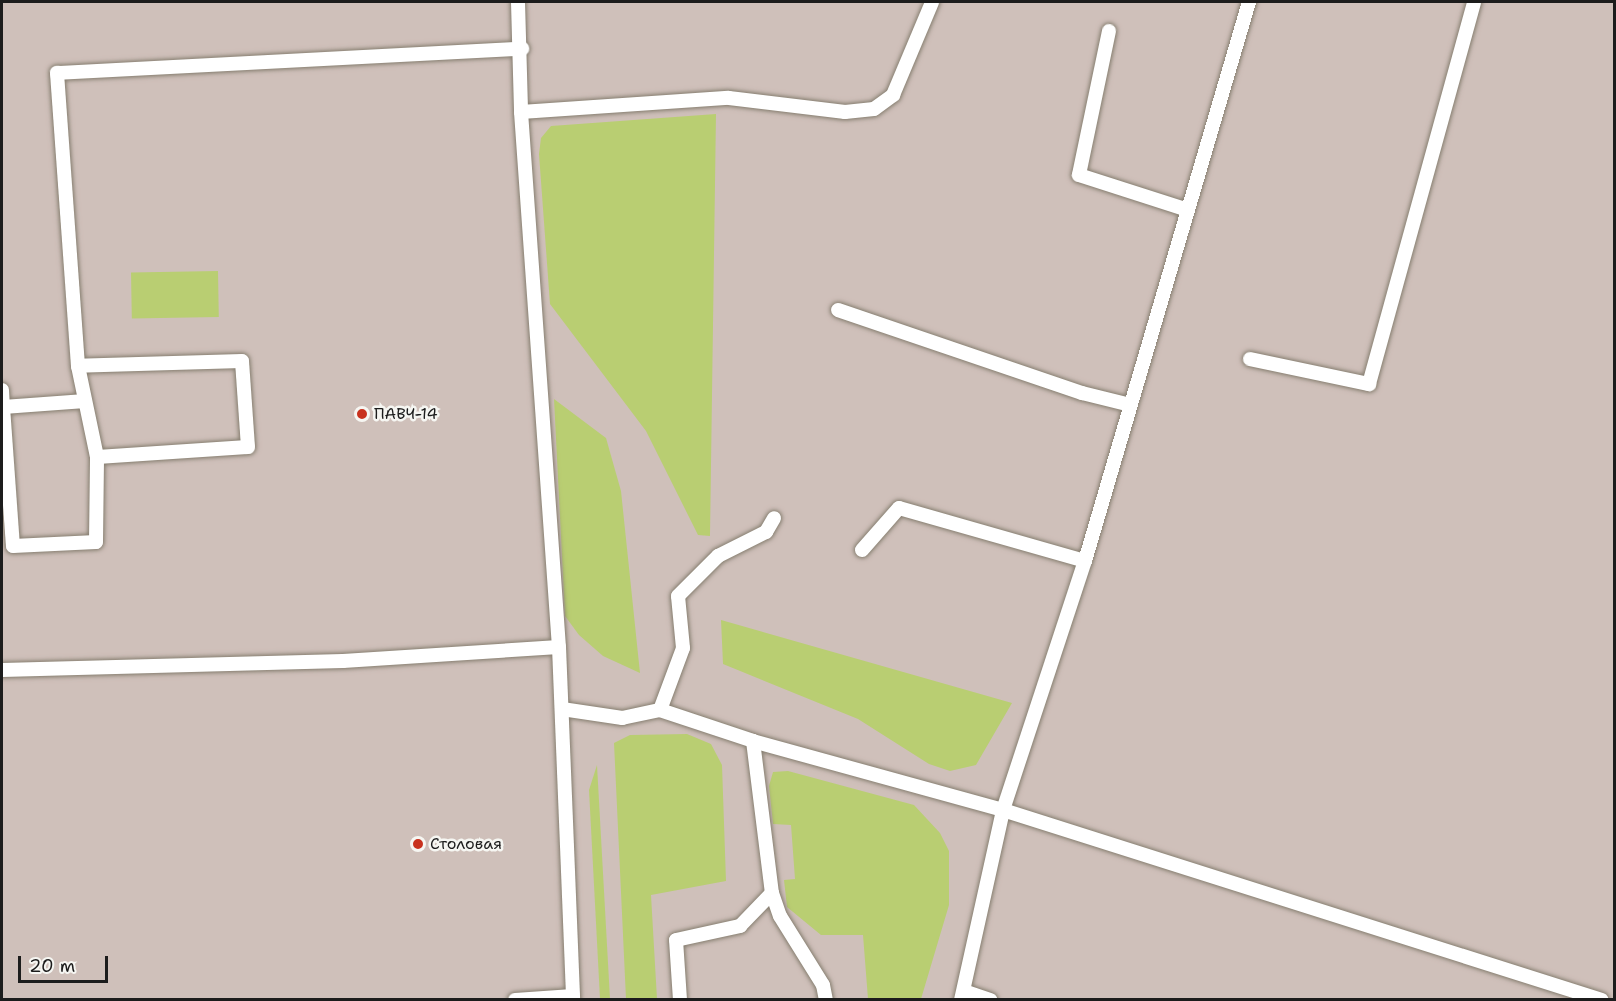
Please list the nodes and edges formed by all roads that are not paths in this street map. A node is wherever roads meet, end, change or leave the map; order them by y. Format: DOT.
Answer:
graph roads {
  1 [pos="518,2"];
  2 [pos="932,2"];
  3 [pos="1249,2"];
  4 [pos="1474,2"];
  5 [pos="1109,31"];
  6 [pos="522,49"];
  7 [pos="521,112"];
  8 [pos="1188,210"];
  9 [pos="838,310"];
  10 [pos="1250,359"];
  11 [pos="78,366"];
  12 [pos="2,390"];
  13 [pos="85,401"];
  14 [pos="1131,405"];
  15 [pos="3,407"];
  16 [pos="97,457"];
  17 [pos="774,518"];
  18 [pos="862,550"];
  19 [pos="1085,561"];
  20 [pos="559,647"];
  21 [pos="2,670"];
  22 [pos="562,709"];
  23 [pos="660,710"];
  24 [pos="753,741"];
  25 [pos="1003,810"];
  26 [pos="772,893"];
  27 [pos="963,995"];
  28 [pos="573,998"];
  29 [pos="515,999"];
  30 [pos="680,999"];
  31 [pos="826,999"];
  32 [pos="990,999"];
  33 [pos="1602,999"];
  1 -- 6 [label="lane"];
  2 -- 7 [label="lane"];
  3 -- 8 [label="lane"];
  4 -- 10 [label="lane"];
  5 -- 8 [label="lane"];
  6 -- 7 [label="lane"];
  6 -- 11 [label="lane"];
  7 -- 20 [label="lane"];
  8 -- 14 [label="lane"];
  9 -- 14 [label="lane"];
  11 -- 13 [label="lane"];
  11 -- 16 [label="lane"];
  12 -- 15 [label="lane"];
  13 -- 15 [label="lane"];
  13 -- 16 [label="lane"];
  14 -- 19 [label="lane"];
  15 -- 16 [label="lane"];
  17 -- 23 [label="lane"];
  18 -- 19 [label="lane"];
  19 -- 25 [label="lane"];
  20 -- 21 [label="lane"];
  20 -- 22 [label="lane"];
  22 -- 23 [label="lane"];
  22 -- 28 [label="lane"];
  23 -- 24 [label="lane"];
  24 -- 25 [label="lane"];
  24 -- 26 [label="lane"];
  25 -- 27 [label="lane"];
  25 -- 33 [label="lane"];
  26 -- 30 [label="lane"];
  26 -- 31 [label="lane"];
  27 -- 32 [label="lane"];
  28 -- 29 [label="lane"];
}
